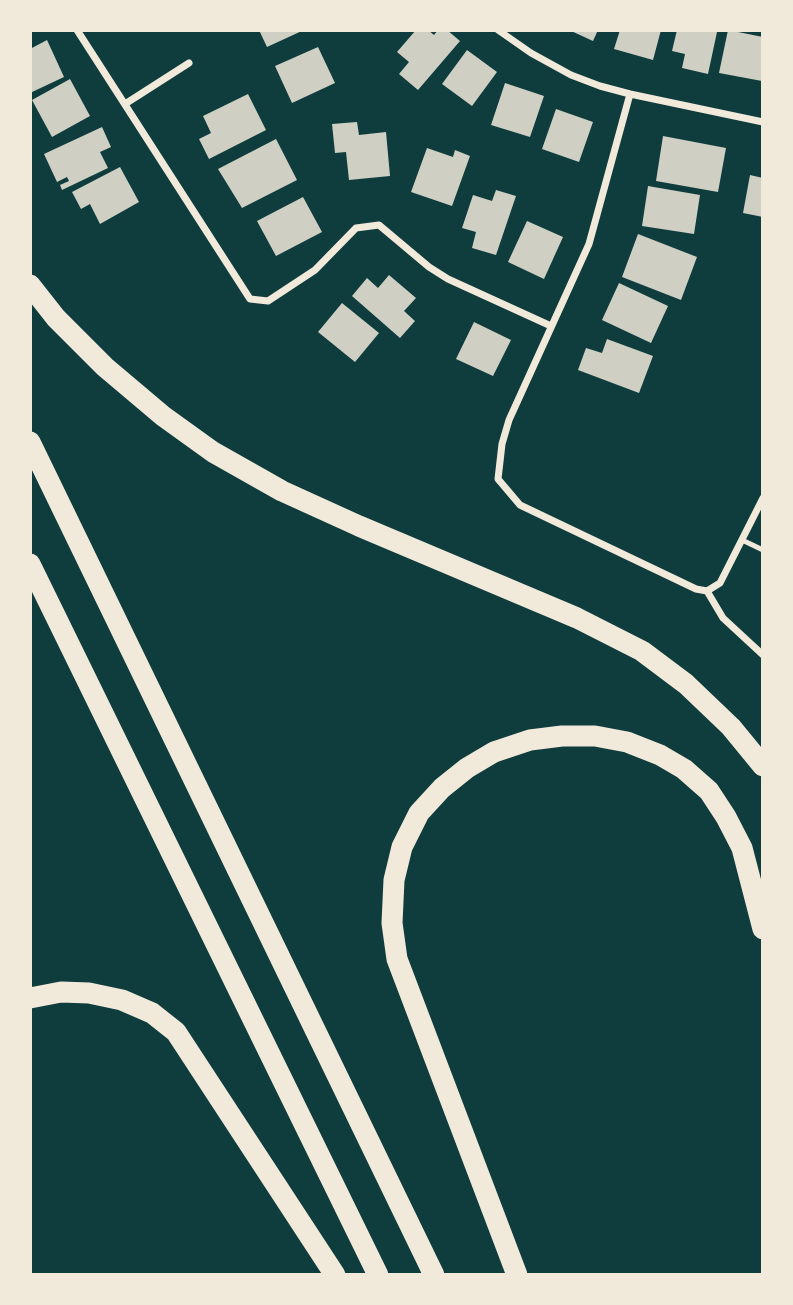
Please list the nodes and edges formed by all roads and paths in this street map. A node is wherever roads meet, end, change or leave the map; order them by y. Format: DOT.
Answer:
graph roads {
  1 [pos="77,30"];
  2 [pos="498,30"];
  3 [pos="189,63"];
  4 [pos="630,94"];
  5 [pos="125,104"];
  6 [pos="763,122"];
  7 [pos="30,285"];
  8 [pos="551,326"];
  9 [pos="30,442"];
  10 [pos="763,498"];
  11 [pos="742,540"];
  12 [pos="763,550"];
  13 [pos="30,564"];
  14 [pos="707,591"];
  15 [pos="763,655"];
  16 [pos="763,766"];
  17 [pos="763,929"];
  18 [pos="30,998"];
  19 [pos="335,1275"];
  20 [pos="378,1275"];
  21 [pos="435,1275"];
  22 [pos="517,1275"];
  1 -- 5 [label="street"];
  2 -- 4 [label="street"];
  3 -- 5 [label="street"];
  4 -- 6 [label="street"];
  4 -- 8 [label="street"];
  5 -- 8 [label="street"];
  7 -- 16 [label="highway"];
  8 -- 14 [label="street"];
  9 -- 21 [label="highway"];
  10 -- 11 [label="street"];
  11 -- 12 [label="lane"];
  11 -- 14 [label="street"];
  13 -- 20 [label="highway"];
  14 -- 15 [label="street"];
  17 -- 22 [label="highway"];
  18 -- 19 [label="highway"];
}
